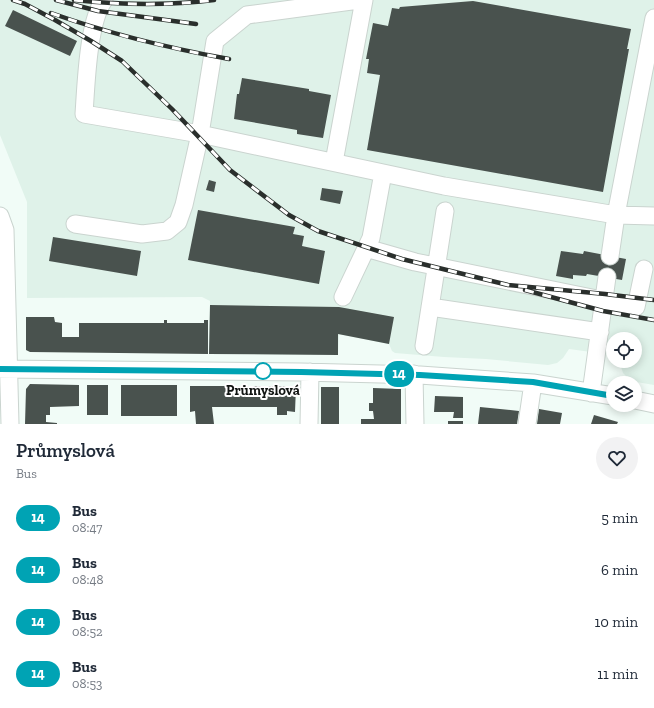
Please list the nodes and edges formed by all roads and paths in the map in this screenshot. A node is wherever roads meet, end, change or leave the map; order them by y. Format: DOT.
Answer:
graph roads {
  1 [pos="104,0"];
  2 [pos="359,0"];
  3 [pos="364,0"];
  4 [pos="654,18"];
  5 [pos="200,134"];
  6 [pos="334,162"];
  7 [pos="384,173"];
  8 [pos="445,211"];
  9 [pos="616,215"];
  10 [pos="654,216"];
  11 [pos="75,224"];
  12 [pos="2,226"];
  13 [pos="369,243"];
  14 [pos="610,256"];
  15 [pos="436,266"];
  16 [pos="644,269"];
  17 [pos="607,277"];
  18 [pos="343,297"];
  19 [pos="604,302"];
  20 [pos="430,306"];
  21 [pos="600,332"];
  22 [pos="424,346"];
  23 [pos="5,369"];
  24 [pos="310,372"];
  25 [pos="414,374"];
  26 [pos="533,382"];
  27 [pos="591,393"];
  28 [pos="606,395"];
  29 [pos="642,401"];
  30 [pos="654,404"];
  31 [pos="10,424"];
  32 [pos="309,424"];
  33 [pos="415,424"];
  34 [pos="527,424"];
  1 -- 5 [label="street"];
  2 -- 5 [label="street"];
  3 -- 6 [label="street"];
  4 -- 9 [label="street"];
  5 -- 6 [label="street"];
  5 -- 11 [label="street"];
  6 -- 7 [label="street"];
  7 -- 9 [label="street"];
  7 -- 13 [label="street"];
  8 -- 15 [label="street"];
  9 -- 10 [label="street"];
  9 -- 14 [label="street"];
  12 -- 23 [label="street"];
  13 -- 15 [label="street"];
  13 -- 18 [label="street"];
  15 -- 19 [label="street"];
  15 -- 20 [label="street"];
  16 -- 19 [label="street"];
  17 -- 19 [label="street"];
  19 -- 21 [label="street"];
  20 -- 21 [label="street"];
  20 -- 22 [label="street"];
  21 -- 27 [label="street"];
  23 -- 24 [label="street"];
  23 -- 31 [label="street"];
  24 -- 25 [label="street"];
  24 -- 32 [label="street"];
  25 -- 26 [label="street"];
  25 -- 33 [label="street"];
  26 -- 27 [label="street"];
  26 -- 34 [label="street"];
  27 -- 28 [label="street"];
  29 -- 30 [label="street"];
}
